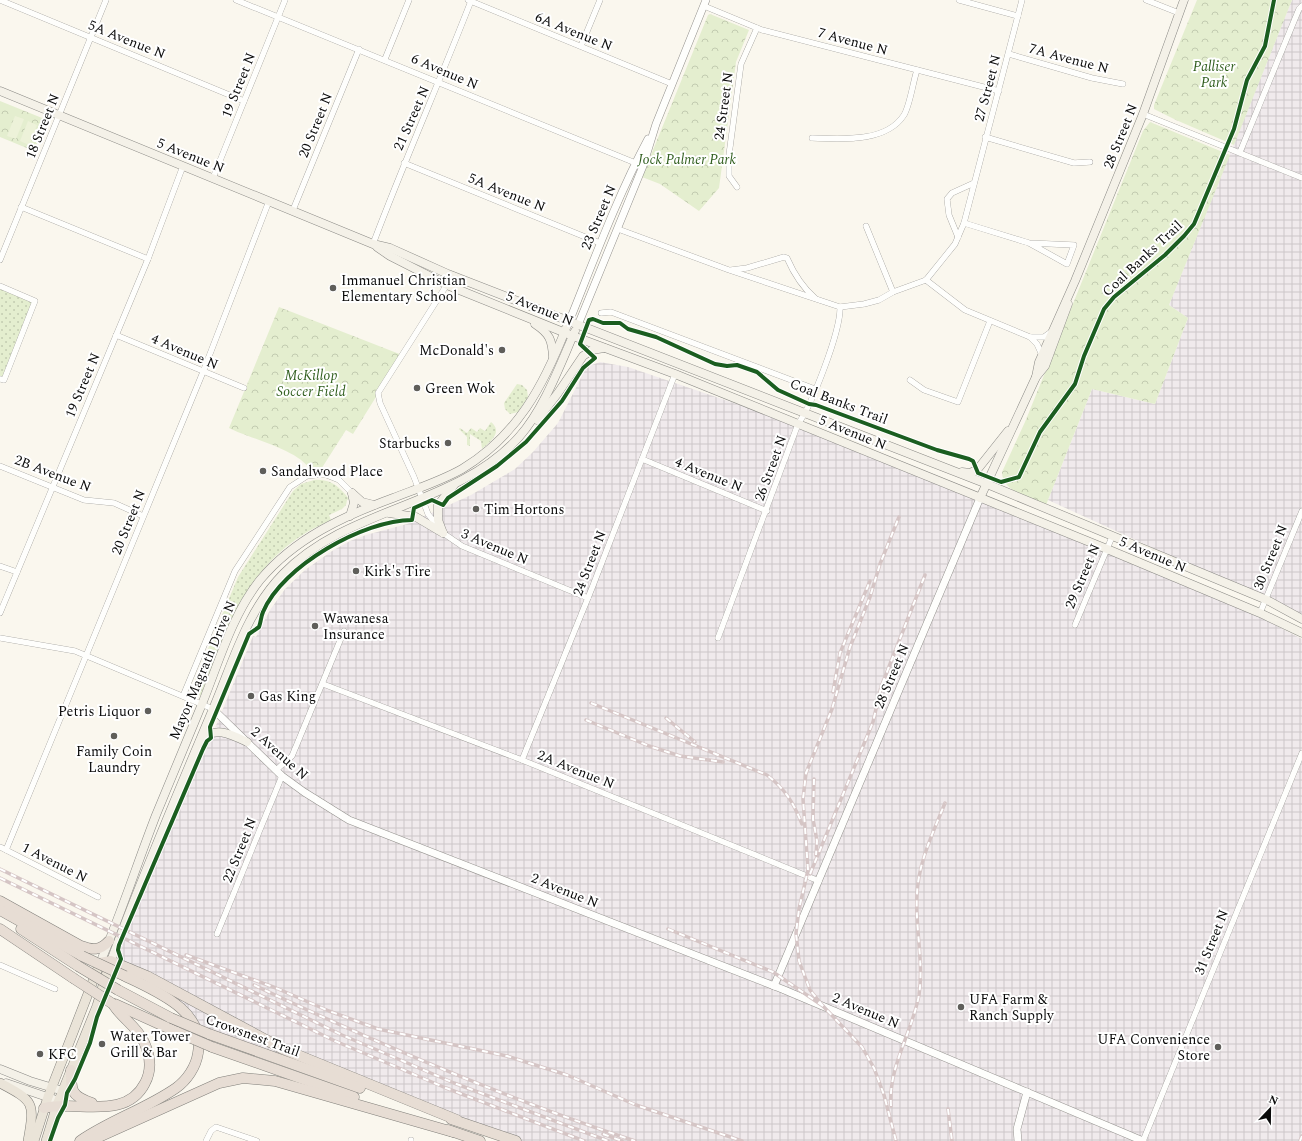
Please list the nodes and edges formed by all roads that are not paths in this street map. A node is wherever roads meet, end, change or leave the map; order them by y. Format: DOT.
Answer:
graph roads {
  1 [pos="0,0"];
  2 [pos="106,0"];
  3 [pos="236,0"];
  4 [pos="285,0"];
  5 [pos="409,0"];
  6 [pos="600,0"];
  7 [pos="959,0"];
  8 [pos="1022,0"];
  9 [pos="1146,0"];
  10 [pos="1184,0"];
  11 [pos="469,1"];
  12 [pos="705,3"];
  13 [pos="1302,6"];
  14 [pos="1179,13"];
  15 [pos="1018,16"];
  16 [pos="278,17"];
  17 [pos="757,28"];
  18 [pos="90,37"];
  19 [pos="581,46"];
  20 [pos="359,49"];
  21 [pos="1008,54"];
  22 [pos="385,60"];
  23 [pos="917,70"];
  24 [pos="440,82"];
  25 [pos="672,84"];
  26 [pos="1123,84"];
  27 [pos="0,91"];
  28 [pos="999,91"];
  29 [pos="244,101"];
  30 [pos="1143,114"];
  31 [pos="59,115"];
  32 [pos="656,124"];
  33 [pos="986,137"];
  34 [pos="812,138"];
  35 [pos="1240,152"];
  36 [pos="1090,162"];
  37 [pos="404,163"];
  38 [pos="635,163"];
  39 [pos="183,166"];
  40 [pos="643,166"];
  41 [pos="212,178"];
  42 [pos="1302,178"];
  43 [pos="974,183"];
  44 [pos="737,187"];
  45 [pos="269,201"];
  46 [pos="21,207"];
  47 [pos="292,210"];
  48 [pos="964,223"];
  49 [pos="866,226"];
  50 [pos="618,229"];
  51 [pos="958,237"];
  52 [pos="600,243"];
  53 [pos="1029,243"];
  54 [pos="373,244"];
  55 [pos="148,258"];
  56 [pos="0,260"];
  57 [pos="729,270"];
  58 [pos="453,276"];
  59 [pos="926,280"];
  60 [pos="1075,281"];
  61 [pos="447,285"];
  62 [pos="0,286"];
  63 [pos="893,292"];
  64 [pos="819,301"];
  65 [pos="840,307"];
  66 [pos="601,313"];
  67 [pos="525,316"];
  68 [pos="990,321"];
  69 [pos="569,322"];
  70 [pos="578,325"];
  71 [pos="565,332"];
  72 [pos="1051,332"];
  73 [pos="116,335"];
  74 [pos="573,336"];
  75 [pos="1030,337"];
  76 [pos="606,348"];
  77 [pos="1042,355"];
  78 [pos="553,360"];
  79 [pos="203,372"];
  80 [pos="675,374"];
  81 [pos="1036,377"];
  82 [pos="0,378"];
  83 [pos="910,380"];
  84 [pos="244,388"];
  85 [pos="815,389"];
  86 [pos="806,413"];
  87 [pos="1020,416"];
  88 [pos="798,424"];
  89 [pos="523,432"];
  90 [pos="642,459"];
  91 [pos="0,466"];
  92 [pos="954,472"];
  93 [pos="456,482"];
  94 [pos="987,484"];
  95 [pos="53,487"];
  96 [pos="418,488"];
  97 [pos="352,493"];
  98 [pos="421,498"];
  99 [pos="980,498"];
  100 [pos="374,505"];
  101 [pos="767,511"];
  102 [pos="1302,511"];
  103 [pos="384,513"];
  104 [pos="143,516"];
  105 [pos="350,516"];
  106 [pos="443,533"];
  107 [pos="1112,537"];
  108 [pos="1107,549"];
  109 [pos="0,566"];
  110 [pos="17,572"];
  111 [pos="588,598"];
  112 [pos="1267,600"];
  113 [pos="0,613"];
  114 [pos="1260,613"];
  115 [pos="1302,618"];
  116 [pos="1075,625"];
  117 [pos="344,631"];
  118 [pos="1302,633"];
  119 [pos="0,638"];
  120 [pos="718,638"];
  121 [pos="86,655"];
  122 [pos="323,684"];
  123 [pos="183,696"];
  124 [pos="202,704"];
  125 [pos="213,709"];
  126 [pos="247,742"];
  127 [pos="197,744"];
  128 [pos="1302,753"];
  129 [pos="522,760"];
  130 [pos="276,770"];
  131 [pos="282,776"];
  132 [pos="0,847"];
  133 [pos="6,850"];
  134 [pos="818,881"];
  135 [pos="98,897"];
  136 [pos="0,901"];
  137 [pos="0,910"];
  138 [pos="0,915"];
  139 [pos="0,929"];
  140 [pos="218,934"];
  141 [pos="0,936"];
  142 [pos="109,942"];
  143 [pos="111,961"];
  144 [pos="100,963"];
  145 [pos="0,965"];
  146 [pos="69,975"];
  147 [pos="774,986"];
  148 [pos="55,989"];
  149 [pos="113,1004"];
  150 [pos="0,1069"];
  151 [pos="71,1070"];
  152 [pos="0,1082"];
  153 [pos="52,1086"];
  154 [pos="63,1091"];
  155 [pos="1027,1092"];
  156 [pos="48,1097"];
  157 [pos="58,1103"];
  158 [pos="104,1106"];
  159 [pos="44,1108"];
  160 [pos="457,1120"];
  161 [pos="453,1132"];
  162 [pos="28,1141"];
  163 [pos="34,1141"];
  164 [pos="46,1141"];
  165 [pos="80,1141"];
  166 [pos="90,1141"];
  167 [pos="206,1141"];
  168 [pos="257,1141"];
  169 [pos="480,1141"];
  170 [pos="516,1141"];
  171 [pos="1018,1141"];
  172 [pos="1143,1141"];
  1 -- 18 [label="street, 5A Avenue N"];
  2 -- 18 [label="street, 18 Street N"];
  3 -- 16 [label="street, 6 Avenue N"];
  4 -- 16 [label="street, 19 Street N"];
  5 -- 22 [label="street"];
  6 -- 19 [label="street"];
  7 -- 15 [label="street"];
  8 -- 15 [label="street, 27 Street N"];
  9 -- 14 [label="street"];
  10 -- 14 [label="main road, 28 Street N"];
  11 -- 19 [label="street, 6A Avenue N"];
  11 -- 24 [label="street, 21 Street N"];
  12 -- 17 [label="street, 7 Avenue N"];
  12 -- 25 [label="street, 23 Street N"];
  13 -- 35 [label="street"];
  14 -- 30 [label="main road, 28 Street N"];
  15 -- 21 [label="street, 27 Street N"];
  16 -- 20 [label="street, 6 Avenue N"];
  16 -- 29 [label="street, 19 Street N"];
  17 -- 23 [label="street, 7 Avenue N"];
  17 -- 44 [label="street, 24 Street N"];
  18 -- 29 [label="street, 5A Avenue N"];
  18 -- 31 [label="street, 18 Street N"];
  19 -- 25 [label="street, 6A Avenue N"];
  20 -- 22 [label="street, 6 Avenue N"];
  20 -- 47 [label="street, 20 Street N"];
  21 -- 26 [label="street, 7A Avenue N"];
  21 -- 28 [label="street, 27 Street N"];
  22 -- 24 [label="street, 6 Avenue N"];
  23 -- 28 [label="street, 7 Avenue N"];
  23 -- 34 [label="street"];
  24 -- 37 [label="street, 21 Street N"];
  24 -- 38 [label="street, 6 Avenue N"];
  25 -- 32 [label="street, 23 Street N"];
  27 -- 31 [label="main road, 5 Avenue N"];
  28 -- 33 [label="street, 27 Street N"];
  29 -- 41 [label="street, 19 Street N"];
  30 -- 35 [label="street"];
  30 -- 60 [label="main road, 28 Street N"];
  31 -- 39 [label="main road, 5 Avenue N"];
  31 -- 46 [label="street, 18 Street N"];
  32 -- 38 [label="street, 23 Street N"];
  32 -- 40 [label="street, 23 Street N"];
  33 -- 36 [label="street"];
  33 -- 43 [label="street, 27 Street N"];
  35 -- 42 [label="street"];
  37 -- 52 [label="street, 5A Avenue N"];
  37 -- 54 [label="street, 21 Street N"];
  38 -- 40 [label="street, 6 Avenue N"];
  38 -- 52 [label="street, 23 Street N"];
  39 -- 41 [label="main road, 5 Avenue N"];
  39 -- 55 [label="street, 19 Street N"];
  40 -- 50 [label="street, 23 Street N"];
  41 -- 45 [label="main road, 5 Avenue N"];
  43 -- 48 [label="street, 27 Street N"];
  43 -- 51 [label="street"];
  45 -- 47 [label="main road, 5 Avenue N"];
  45 -- 79 [label="street, 20 Street N"];
  46 -- 55 [label="street"];
  46 -- 56 [label="street, 18 Street N"];
  47 -- 54 [label="main road, 5 Avenue N"];
  48 -- 51 [label="street, 27 Street N"];
  48 -- 53 [label="street"];
  49 -- 63 [label="street"];
  50 -- 57 [label="street"];
  50 -- 70 [label="street, 23 Street N"];
  51 -- 59 [label="street, 27 Street N"];
  52 -- 69 [label="street, 23 Street N"];
  53 -- 53 [label="street"];
  54 -- 58 [label="main road, 5 Avenue N"];
  54 -- 61 [label="main road, 5 Avenue N"];
  55 -- 73 [label="street, 19 Street N"];
  57 -- 64 [label="street"];
  57 -- 64 [label="street"];
  58 -- 61 [label="street"];
  58 -- 69 [label="main road, 5 Avenue N"];
  59 -- 63 [label="street"];
  59 -- 68 [label="street"];
  60 -- 72 [label="main road, 28 Street N"];
  60 -- 81 [label="main road, 28 Street N"];
  61 -- 67 [label="main road, 5 Avenue N"];
  61 -- 96 [label="street, 3 Avenue N"];
  62 -- 82 [label="street"];
  63 -- 65 [label="street"];
  64 -- 65 [label="street"];
  65 -- 85 [label="street, 26 Street N"];
  66 -- 85 [label="street"];
  67 -- 71 [label="main road, 5 Avenue N"];
  67 -- 78 [label="main road"];
  68 -- 75 [label="street"];
  68 -- 83 [label="street"];
  69 -- 70 [label="main road, 5 Avenue N"];
  69 -- 71 [label="main road, Mayor Magrath Drive N"];
  70 -- 74 [label="main road, Mayor Magrath Drive N"];
  70 -- 86 [label="main road, 5 Avenue N"];
  71 -- 74 [label="main road, 5 Avenue N"];
  71 -- 78 [label="main road, Mayor Magrath Drive N"];
  72 -- 75 [label="street"];
  72 -- 77 [label="main road, 28 Street N"];
  73 -- 79 [label="street, 4 Avenue N"];
  73 -- 95 [label="street, 19 Street N"];
  74 -- 76 [label="main road, 5 Avenue N"];
  74 -- 89 [label="main road, Mayor Magrath Drive N"];
  75 -- 77 [label="street"];
  76 -- 80 [label="main road, 5 Avenue N"];
  76 -- 89 [label="main road"];
  77 -- 81 [label="main road, 28 Street N"];
  78 -- 96 [label="main road, Mayor Magrath Drive N"];
  79 -- 84 [label="street, 4 Avenue N"];
  79 -- 104 [label="street, 20 Street N"];
  80 -- 88 [label="main road, 5 Avenue N"];
  80 -- 90 [label="street, 24 Street N"];
  81 -- 87 [label="main road, 28 Street N"];
  85 -- 86 [label="street, 26 Street N"];
  86 -- 88 [label="street, 26 Street N"];
  86 -- 92 [label="main road, 5 Avenue N"];
  87 -- 92 [label="main road"];
  87 -- 94 [label="main road, 28 Street N"];
  88 -- 99 [label="main road, 5 Avenue N"];
  88 -- 101 [label="street, 26 Street N"];
  89 -- 93 [label="main road, Mayor Magrath Drive N"];
  90 -- 101 [label="street, 4 Avenue N"];
  90 -- 111 [label="street, 24 Street N"];
  91 -- 95 [label="street, 2B Avenue N"];
  92 -- 94 [label="main road, 5 Avenue N"];
  93 -- 98 [label="main road, Mayor Magrath Drive N"];
  93 -- 106 [label="main road"];
  94 -- 99 [label="main road, 28 Street N"];
  94 -- 107 [label="main road, 5 Avenue N"];
  95 -- 104 [label="street, 2B Avenue N"];
  95 -- 110 [label="street, 19 Street N"];
  96 -- 98 [label="street, 3 Avenue N"];
  96 -- 100 [label="main road, Mayor Magrath Drive N"];
  97 -- 100 [label="main road"];
  97 -- 105 [label="main road"];
  97 -- 123 [label="street, Mayor Magrath Drive N"];
  98 -- 103 [label="main road, Mayor Magrath Drive N"];
  98 -- 106 [label="street, 3 Avenue N"];
  99 -- 108 [label="main road, 5 Avenue N"];
  99 -- 134 [label="street, 28 Street N"];
  100 -- 105 [label="main road, Mayor Magrath Drive N"];
  101 -- 120 [label="street, 26 Street N"];
  102 -- 112 [label="street, 30 Street N"];
  103 -- 106 [label="main road"];
  103 -- 125 [label="main road, Mayor Magrath Drive N"];
  104 -- 121 [label="street, 20 Street N"];
  105 -- 124 [label="main road, Mayor Magrath Drive N"];
  106 -- 111 [label="street, 3 Avenue N"];
  107 -- 108 [label="street, 29 Street N"];
  107 -- 112 [label="main road, 5 Avenue N"];
  108 -- 114 [label="main road, 5 Avenue N"];
  108 -- 116 [label="street, 29 Street N"];
  109 -- 110 [label="street"];
  110 -- 113 [label="street, 19 Street N"];
  111 -- 129 [label="street, 24 Street N"];
  112 -- 114 [label="street, 30 Street N"];
  112 -- 115 [label="main road, 5 Avenue N"];
  114 -- 118 [label="main road, 5 Avenue N"];
  117 -- 122 [label="street"];
  119 -- 121 [label="street, 2 Avenue N"];
  121 -- 123 [label="street, 2 Avenue N"];
  121 -- 133 [label="street, 20 Street N"];
  122 -- 129 [label="street, 2A Avenue N"];
  122 -- 130 [label="street"];
  123 -- 124 [label="street, 2 Avenue N"];
  124 -- 125 [label="street, 2 Avenue N"];
  124 -- 142 [label="main road, Mayor Magrath Drive N"];
  125 -- 126 [label="street, 2 Avenue N"];
  125 -- 127 [label="main road, Mayor Magrath Drive N"];
  126 -- 127 [label="main road"];
  126 -- 130 [label="street, 2 Avenue N"];
  127 -- 143 [label="main road, Mayor Magrath Drive N"];
  128 -- 172 [label="street, 31 Street N"];
  129 -- 134 [label="street, 2A Avenue N"];
  130 -- 131 [label="street, 2 Avenue N"];
  131 -- 140 [label="street, 22 Street N"];
  131 -- 147 [label="street, 2 Avenue N"];
  132 -- 133 [label="street, 1 Avenue N"];
  133 -- 135 [label="street, 1 Avenue N"];
  134 -- 147 [label="street, 28 Street N"];
  136 -- 142 [label="highway"];
  137 -- 165 [label="highway, bridge"];
  138 -- 160 [label="highway, Crowsnest Trail, bridge"];
  139 -- 146 [label="highway, Crowsnest Trail"];
  141 -- 146 [label="highway"];
  142 -- 144 [label="main road, Mayor Magrath Drive N"];
  143 -- 144 [label="highway"];
  143 -- 151 [label="main road"];
  143 -- 160 [label="highway"];
  144 -- 153 [label="main road"];
  145 -- 148 [label="street"];
  146 -- 149 [label="highway, Crowsnest Trail, bridge"];
  147 -- 155 [label="street, 2 Avenue N"];
  149 -- 158 [label="highway"];
  149 -- 161 [label="highway, Crowsnest Trail, bridge"];
  150 -- 153 [label="main road"];
  151 -- 154 [label="main road"];
  151 -- 158 [label="highway"];
  152 -- 156 [label="main road"];
  152 -- 162 [label="main road"];
  153 -- 154 [label="main road"];
  153 -- 156 [label="main road"];
  154 -- 157 [label="main road"];
  155 -- 171 [label="street"];
  155 -- 172 [label="street, 2 Avenue N"];
  156 -- 157 [label="main road"];
  156 -- 159 [label="main road"];
  157 -- 158 [label="highway"];
  157 -- 159 [label="highway"];
  157 -- 164 [label="main road"];
  159 -- 163 [label="main road"];
  160 -- 170 [label="highway, Crowsnest Trail"];
  161 -- 166 [label="highway"];
  161 -- 169 [label="highway, Crowsnest Trail"];
  167 -- 168 [label="street"];
}
